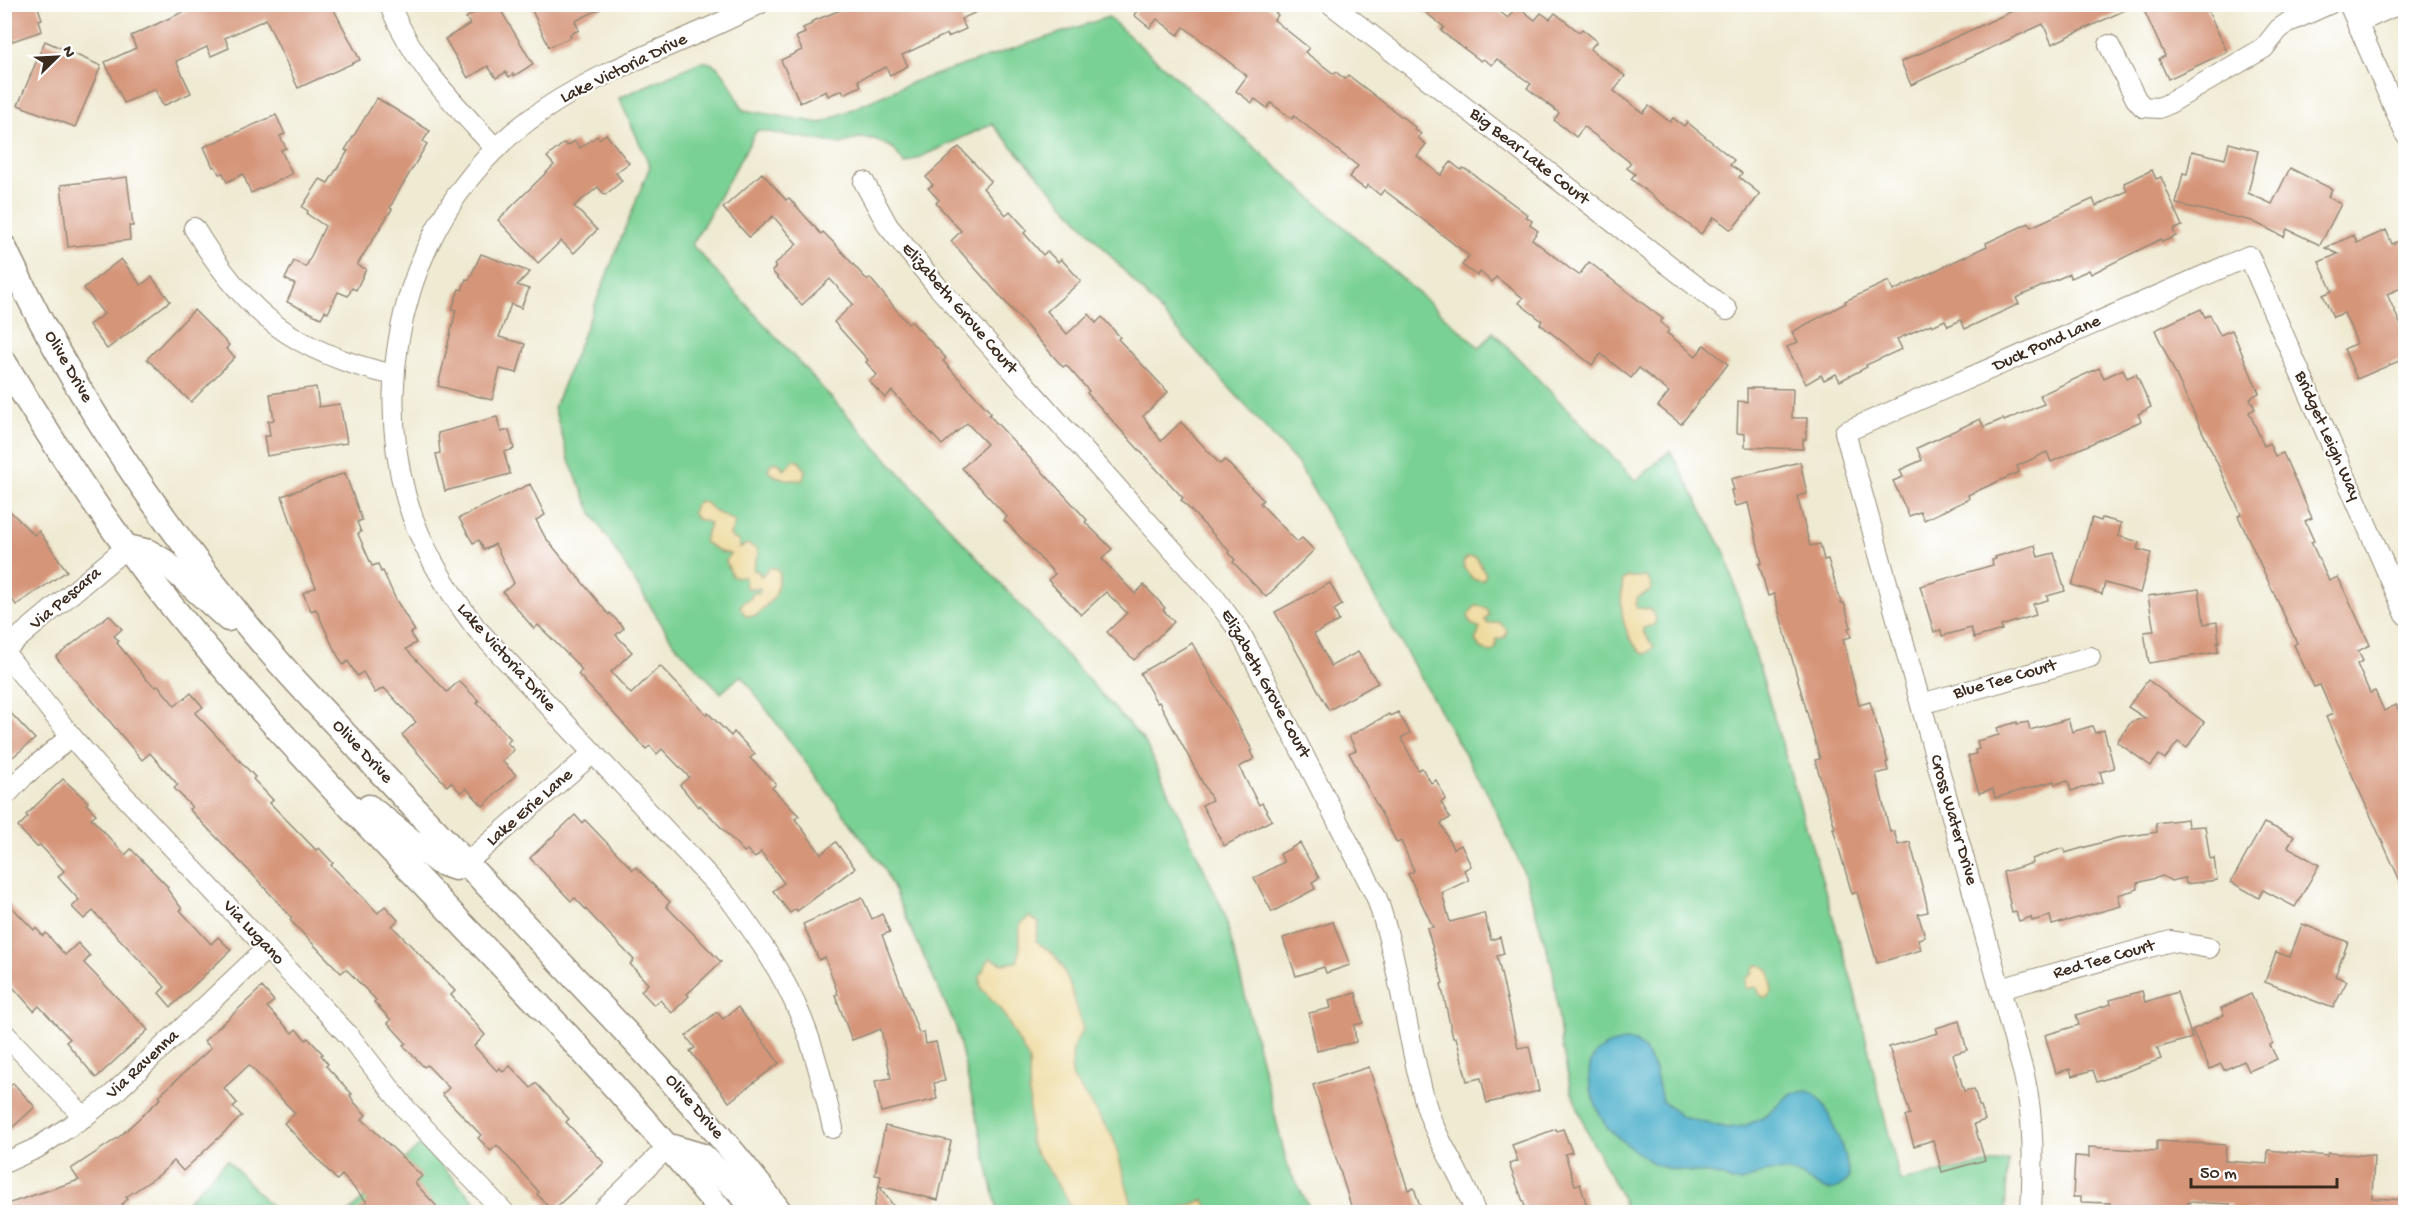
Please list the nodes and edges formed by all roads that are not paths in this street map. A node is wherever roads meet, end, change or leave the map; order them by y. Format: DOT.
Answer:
graph roads {
  1 [pos="389,4"];
  2 [pos="759,4"];
  3 [pos="1331,4"];
  4 [pos="2349,4"];
  5 [pos="2399,4"];
  6 [pos="2317,7"];
  7 [pos="725,12"];
  8 [pos="2357,23"];
  9 [pos="2109,45"];
  10 [pos="2406,135"];
  11 [pos="496,149"];
  12 [pos="864,182"];
  13 [pos="194,228"];
  14 [pos="4,247"];
  15 [pos="2249,256"];
  16 [pos="1727,310"];
  17 [pos="4,362"];
  18 [pos="394,375"];
  19 [pos="1845,432"];
  20 [pos="128,547"];
  21 [pos="2406,615"];
  22 [pos="4,651"];
  23 [pos="2090,657"];
  24 [pos="296,681"];
  25 [pos="1921,704"];
  26 [pos="71,736"];
  27 [pos="593,753"];
  28 [pos="308,760"];
  29 [pos="4,797"];
  30 [pos="466,863"];
  31 [pos="267,948"];
  32 [pos="2209,948"];
  33 [pos="2000,989"];
  34 [pos="4,1033"];
  35 [pos="84,1118"];
  36 [pos="832,1128"];
  37 [pos="669,1146"];
  38 [pos="4,1163"];
  39 [pos="504,1212"];
  40 [pos="600,1212"];
  41 [pos="722,1212"];
  42 [pos="759,1212"];
  43 [pos="780,1212"];
  44 [pos="1475,1212"];
  45 [pos="2031,1212"];
  1 -- 11 [label="street"];
  2 -- 7 [label="street, Lake Victoria Drive"];
  3 -- 16 [label="street, Big Bear Lake Court"];
  4 -- 8 [label="street"];
  5 -- 8 [label="street"];
  6 -- 9 [label="street"];
  7 -- 11 [label="street, Lake Victoria Drive"];
  8 -- 10 [label="street"];
  11 -- 18 [label="street, Lake Victoria Drive"];
  12 -- 44 [label="street, Elizabeth Grove Court"];
  13 -- 18 [label="street"];
  14 -- 24 [label="main road, Olive Drive"];
  15 -- 19 [label="street, Duck Pond Lane"];
  15 -- 21 [label="street, Bridget Leigh Way"];
  17 -- 20 [label="main road"];
  18 -- 27 [label="street, Lake Victoria Drive"];
  19 -- 25 [label="street, Cross Water Drive"];
  20 -- 22 [label="street, Via Pescara"];
  20 -- 24 [label="main road"];
  20 -- 28 [label="main road"];
  22 -- 26 [label="street, Via Lugano"];
  23 -- 25 [label="street, Blue Tee Court"];
  24 -- 30 [label="main road, Olive Drive"];
  25 -- 33 [label="street, Cross Water Drive"];
  26 -- 29 [label="street"];
  26 -- 31 [label="street, Via Lugano"];
  27 -- 30 [label="street, Lake Erie Lane"];
  27 -- 36 [label="street, Lake Victoria Drive"];
  28 -- 30 [label="main road"];
  28 -- 37 [label="main road"];
  30 -- 43 [label="main road, Olive Drive"];
  31 -- 35 [label="street, Via Ravenna"];
  31 -- 39 [label="street, Via Lugano"];
  32 -- 33 [label="street, Red Tee Court"];
  33 -- 45 [label="street, Cross Water Drive"];
  34 -- 35 [label="street"];
  35 -- 38 [label="street, Via Ravenna"];
  37 -- 40 [label="street"];
  37 -- 41 [label="main road"];
  37 -- 42 [label="main road"];
}
